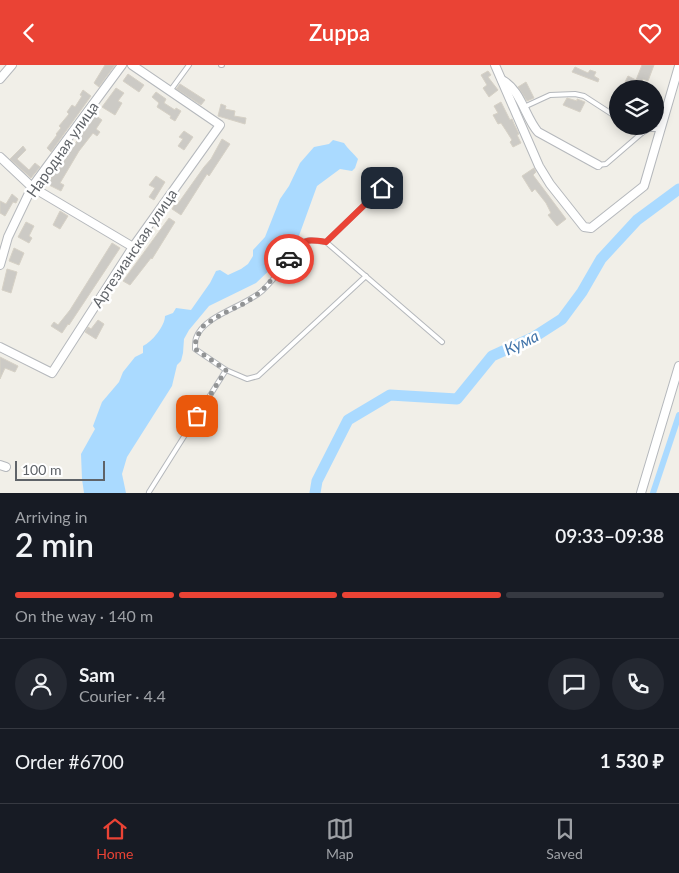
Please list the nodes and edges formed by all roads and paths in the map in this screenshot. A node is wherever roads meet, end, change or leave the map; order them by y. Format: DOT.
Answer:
graph roads {
  1 [pos="12,65"];
  2 [pos="122,65"];
  3 [pos="132,65"];
  4 [pos="189,65"];
  5 [pos="495,65"];
  6 [pos="679,66"];
  7 [pos="0,79"];
  8 [pos="501,79"];
  9 [pos="170,91"];
  10 [pos="523,107"];
  11 [pos="609,112"];
  12 [pos="664,116"];
  13 [pos="640,135"];
  14 [pos="658,135"];
  15 [pos="0,157"];
  16 [pos="598,165"];
  17 [pos="32,187"];
  18 [pos="382,188"];
  19 [pos="326,242"];
  20 [pos="133,247"];
  21 [pos="0,265"];
  22 [pos="366,276"];
  23 [pos="442,343"];
  24 [pos="0,347"];
  25 [pos="679,365"];
  26 [pos="226,370"];
  27 [pos="150,492"];
  28 [pos="641,493"];
  1 -- 7 [label="street"];
  2 -- 17 [label="street, Народная улица"];
  3 -- 9 [label="street"];
  4 -- 9 [label="lane"];
  5 -- 8 [label="street"];
  6 -- 12 [label="street"];
  8 -- 10 [label="street"];
  8 -- 14 [label="street"];
  9 -- 20 [label="street, Артезианская улица"];
  10 -- 11 [label="lane"];
  10 -- 16 [label="street"];
  13 -- 16 [label="lane"];
  15 -- 17 [label="street"];
  17 -- 20 [label="street"];
  17 -- 21 [label="street, Народная улица"];
  18 -- 19 [label="lane"];
  19 -- 22 [label="lane"];
  19 -- 26 [label="lane"];
  20 -- 24 [label="street, Артезианская улица"];
  22 -- 23 [label="lane"];
  22 -- 26 [label="lane"];
  25 -- 28 [label="street"];
  26 -- 27 [label="lane"];
}
